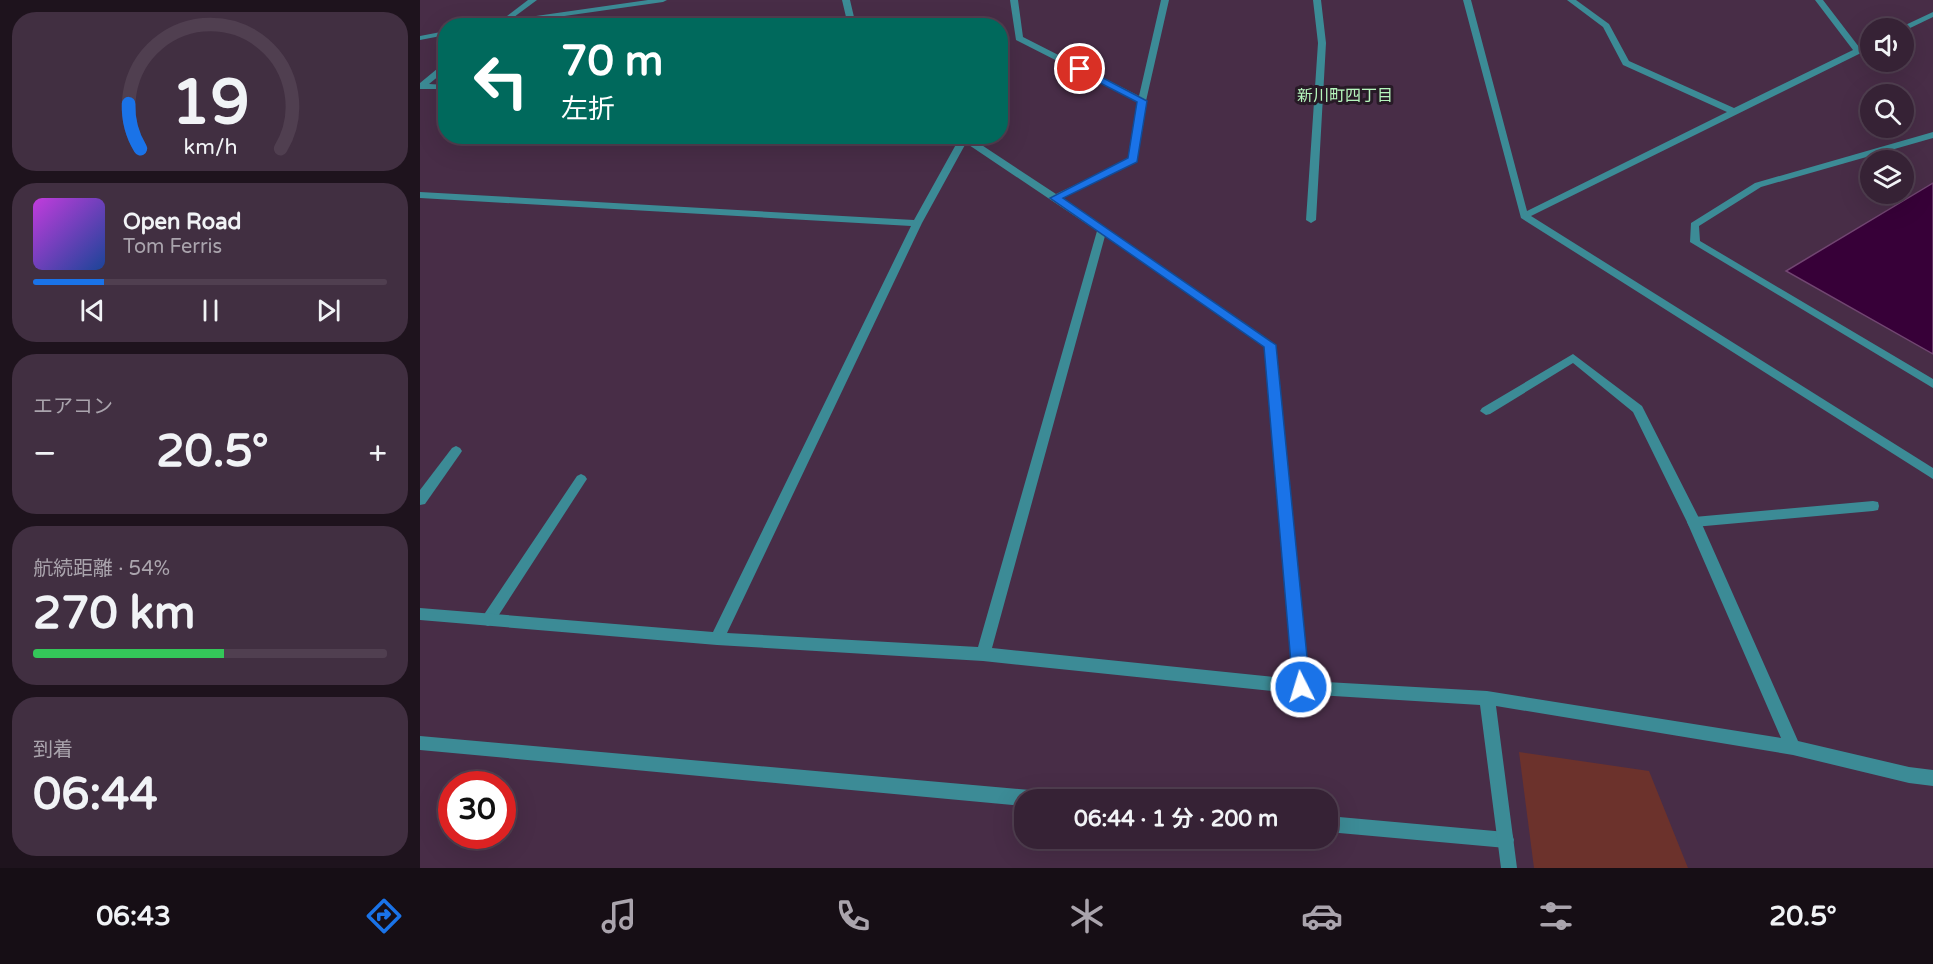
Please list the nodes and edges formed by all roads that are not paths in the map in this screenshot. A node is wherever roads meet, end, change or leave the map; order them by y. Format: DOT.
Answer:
graph roads {
  1 [pos="533,0"];
  2 [pos="663,0"];
  3 [pos="846,0"];
  4 [pos="1014,0"];
  5 [pos="1165,0"];
  6 [pos="1317,0"];
  7 [pos="1467,0"];
  8 [pos="1571,0"];
  9 [pos="1819,0"];
  10 [pos="1933,14"];
  11 [pos="508,18"];
  12 [pos="540,18"];
  13 [pos="849,18"];
  14 [pos="1914,23"];
  15 [pos="438,35"];
  16 [pos="420,38"];
  17 [pos="1858,51"];
  18 [pos="438,72"];
  19 [pos="420,87"];
  20 [pos="438,87"];
  21 [pos="1142,101"];
  22 [pos="1735,112"];
  23 [pos="1933,135"];
  24 [pos="958,144"];
  25 [pos="973,144"];
  26 [pos="420,195"];
  27 [pos="1056,198"];
  28 [pos="1524,216"];
  29 [pos="1311,220"];
  30 [pos="917,223"];
  31 [pos="1102,230"];
  32 [pos="1933,384"];
  33 [pos="1486,411"];
  34 [pos="456,451"];
  35 [pos="1933,474"];
  36 [pos="581,479"];
  37 [pos="420,500"];
  38 [pos="1873,506"];
  39 [pos="1694,522"];
  40 [pos="420,614"];
  41 [pos="488,620"];
  42 [pos="717,639"];
  43 [pos="982,654"];
  44 [pos="1301,687"];
  45 [pos="1487,698"];
  46 [pos="420,743"];
  47 [pos="1794,747"];
  48 [pos="1933,778"];
  49 [pos="1014,797"];
  50 [pos="1338,825"];
  51 [pos="1506,840"];
  52 [pos="1509,868"];
  1 -- 11 [label="street"];
  2 -- 12 [label="street"];
  3 -- 13 [label="street"];
  4 -- 21 [label="street"];
  5 -- 21 [label="street"];
  6 -- 29 [label="street"];
  7 -- 28 [label="street"];
  8 -- 22 [label="street"];
  9 -- 17 [label="street"];
  10 -- 14 [label="street"];
  15 -- 16 [label="street"];
  17 -- 22 [label="street"];
  18 -- 19 [label="street"];
  19 -- 20 [label="street"];
  21 -- 27 [label="street"];
  22 -- 28 [label="street"];
  23 -- 32 [label="street"];
  24 -- 30 [label="street"];
  25 -- 27 [label="street"];
  26 -- 30 [label="street"];
  27 -- 31 [label="street"];
  28 -- 35 [label="street"];
  30 -- 42 [label="street"];
  31 -- 43 [label="street"];
  31 -- 44 [label="street"];
  33 -- 39 [label="street"];
  34 -- 37 [label="street"];
  36 -- 41 [label="street"];
  38 -- 39 [label="street"];
  39 -- 47 [label="street"];
  40 -- 41 [label="street"];
  41 -- 42 [label="street"];
  42 -- 43 [label="street"];
  43 -- 44 [label="street"];
  44 -- 45 [label="street"];
  45 -- 47 [label="street"];
  45 -- 51 [label="street"];
  46 -- 49 [label="street"];
  47 -- 48 [label="street"];
  50 -- 51 [label="street"];
  51 -- 52 [label="street"];
}
